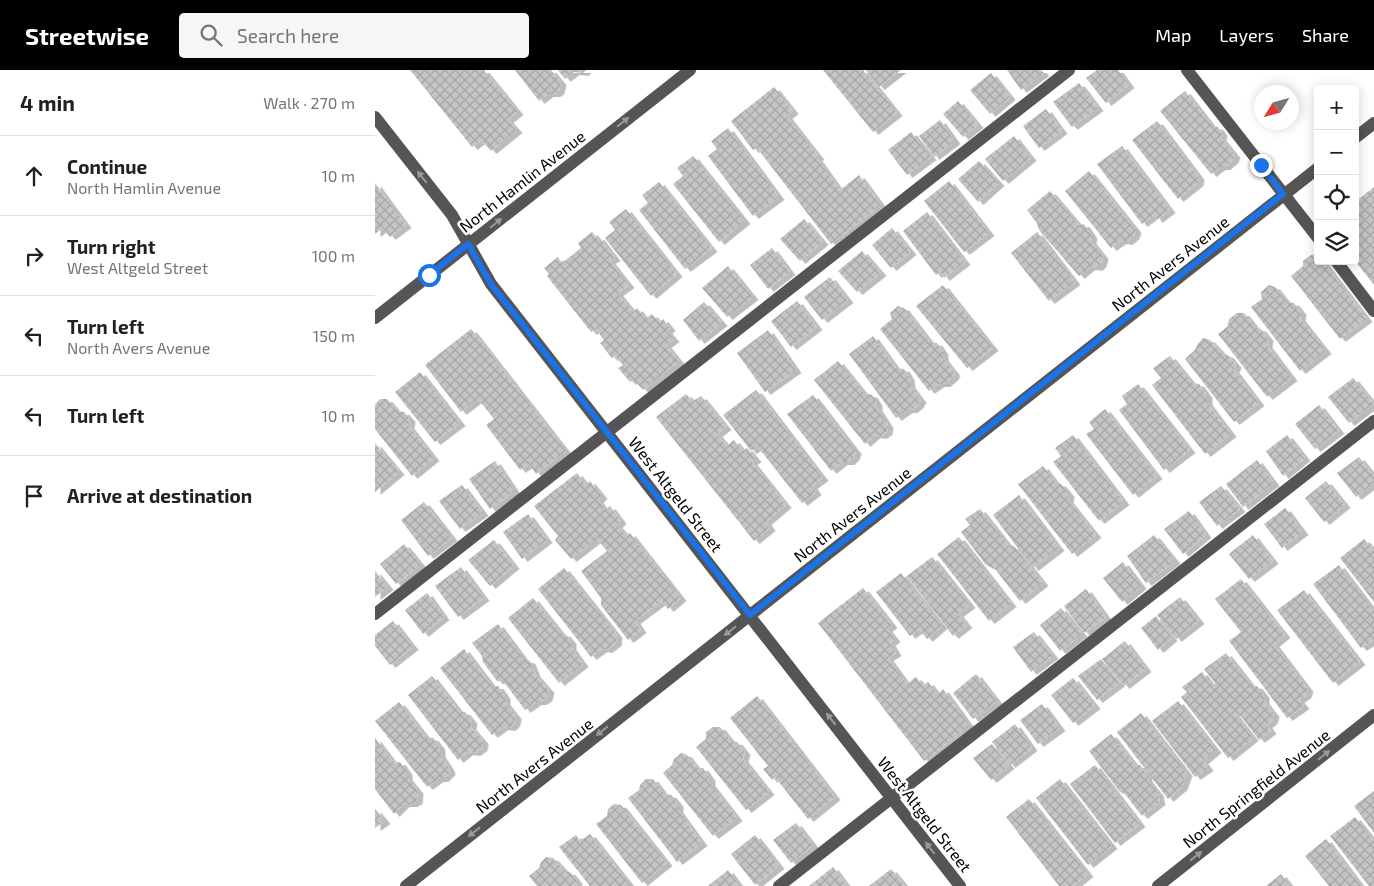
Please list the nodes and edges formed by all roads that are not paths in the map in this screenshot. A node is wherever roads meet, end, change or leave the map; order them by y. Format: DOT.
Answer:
graph roads {
  1 [pos="690,70"];
  2 [pos="1069,70"];
  3 [pos="1187,70"];
  4 [pos="375,116"];
  5 [pos="1374,123"];
  6 [pos="1359,135"];
  7 [pos="1314,171"];
  8 [pos="1283,194"];
  9 [pos="1314,233"];
  10 [pos="468,244"];
  11 [pos="1339,265"];
  12 [pos="1374,311"];
  13 [pos="375,318"];
  14 [pos="1374,422"];
  15 [pos="607,432"];
  16 [pos="375,614"];
  17 [pos="750,615"];
  18 [pos="1374,715"];
  19 [pos="891,798"];
  20 [pos="406,886"];
  21 [pos="779,886"];
  22 [pos="960,886"];
  23 [pos="1158,886"];
  10 -- 1 [label="street, North Hamlin Avenue, one-way"];
  2 -- 15 [label="street"];
  3 -- 8 [label="street"];
  10 -- 4 [label="street, West Altgeld Street, one-way"];
  5 -- 6 [label="street"];
  7 -- 8 [label="street, North Avers Avenue"];
  8 -- 9 [label="street"];
  8 -- 17 [label="street, North Avers Avenue"];
  10 -- 13 [label="street, North Hamlin Avenue"];
  10 -- 15 [label="street, West Altgeld Street"];
  11 -- 12 [label="street"];
  14 -- 19 [label="street"];
  15 -- 16 [label="street"];
  15 -- 17 [label="street, West Altgeld Street"];
  19 -- 17 [label="street, West Altgeld Street, one-way"];
  17 -- 20 [label="street, North Avers Avenue, one-way"];
  23 -- 18 [label="street, North Springfield Avenue, one-way"];
  19 -- 21 [label="street"];
  22 -- 19 [label="street, West Altgeld Street, one-way"];
}
